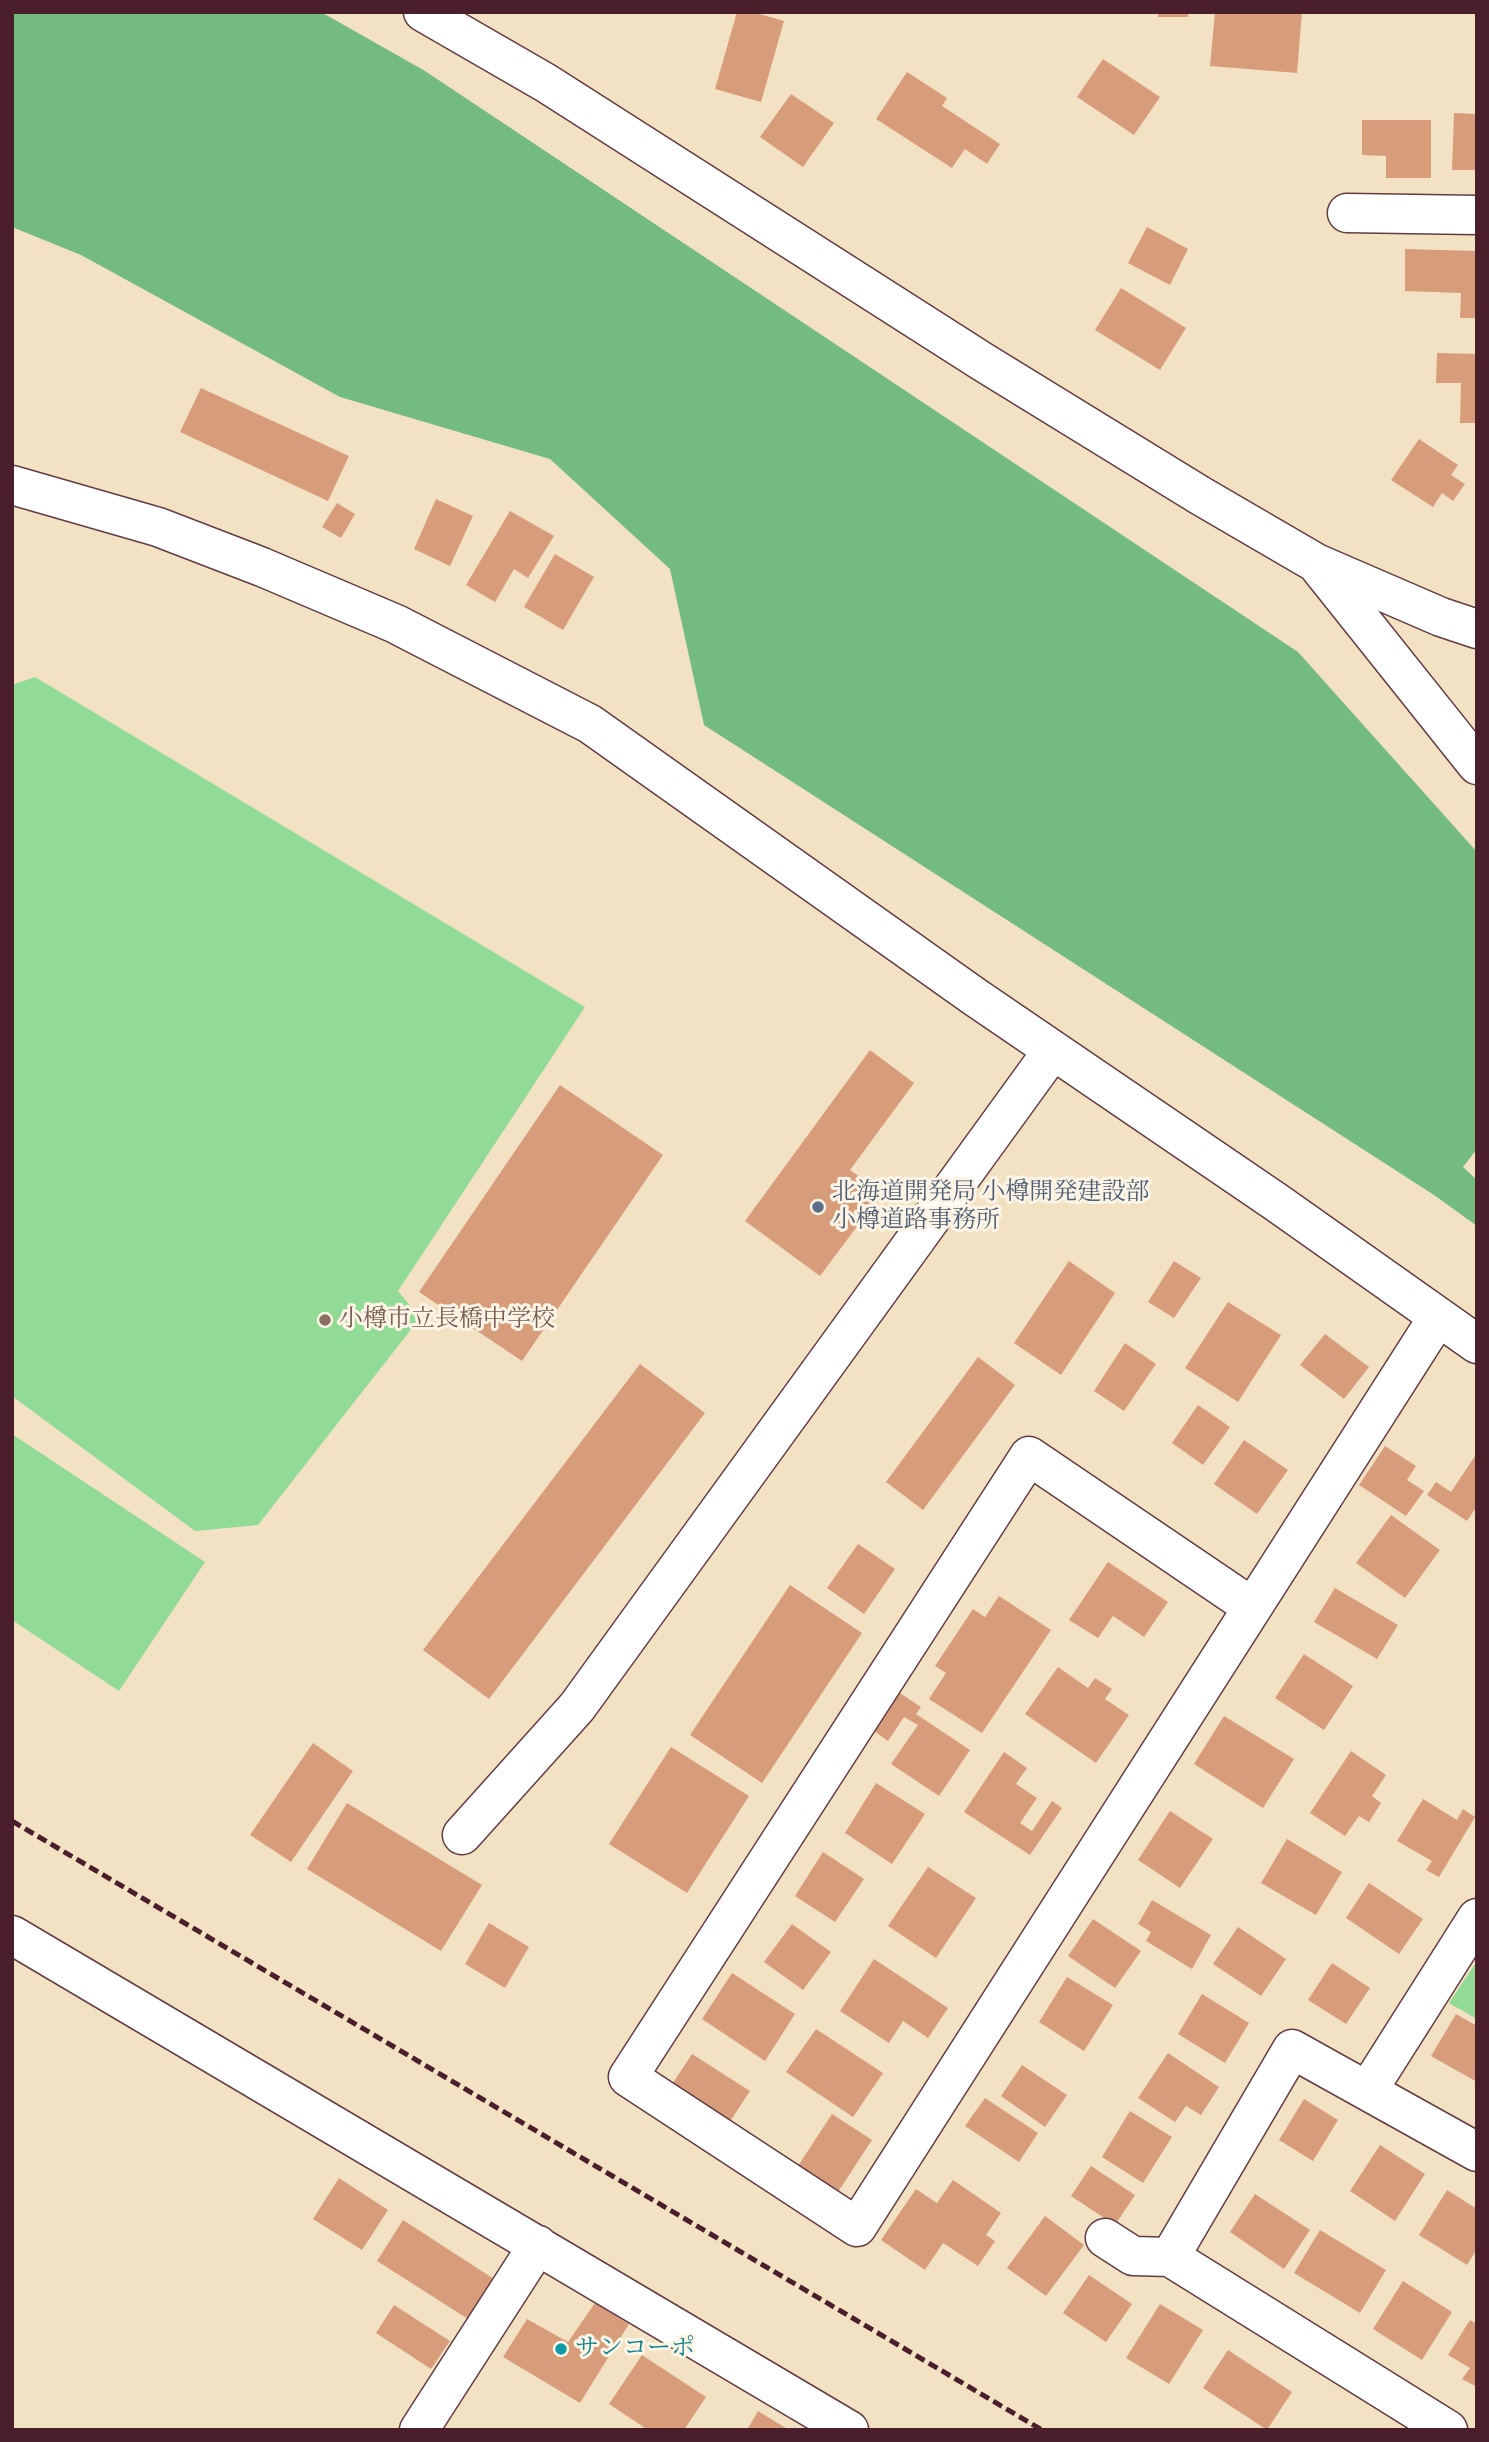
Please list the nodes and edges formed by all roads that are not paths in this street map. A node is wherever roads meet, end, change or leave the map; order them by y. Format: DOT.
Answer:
graph roads {
  1 [pos="424,12"];
  2 [pos="1347,213"];
  3 [pos="1477,215"];
  4 [pos="16,492"];
  5 [pos="1316,563"];
  6 [pos="1477,629"];
  7 [pos="1477,765"];
  8 [pos="1053,1050"];
  9 [pos="1438,1317"];
  10 [pos="1477,1344"];
  11 [pos="1252,1607"];
  12 [pos="462,1835"];
  13 [pos="1477,1918"];
  14 [pos="12,1935"];
  15 [pos="1368,2090"];
  16 [pos="1477,2151"];
  17 [pos="1105,2238"];
  18 [pos="538,2245"];
  19 [pos="1170,2257"];
  20 [pos="419,2430"];
  21 [pos="849,2430"];
  22 [pos="1448,2430"];
  1 -- 5 [label="street"];
  2 -- 3 [label="street"];
  4 -- 8 [label="street"];
  5 -- 6 [label="street"];
  5 -- 7 [label="street"];
  8 -- 9 [label="street"];
  8 -- 12 [label="street"];
  9 -- 10 [label="street"];
  9 -- 11 [label="street"];
  11 -- 11 [label="street"];
  13 -- 15 [label="street"];
  14 -- 18 [label="street"];
  15 -- 16 [label="street"];
  15 -- 19 [label="street"];
  17 -- 19 [label="street"];
  18 -- 20 [label="street"];
  18 -- 21 [label="street"];
  19 -- 22 [label="street"];
}
